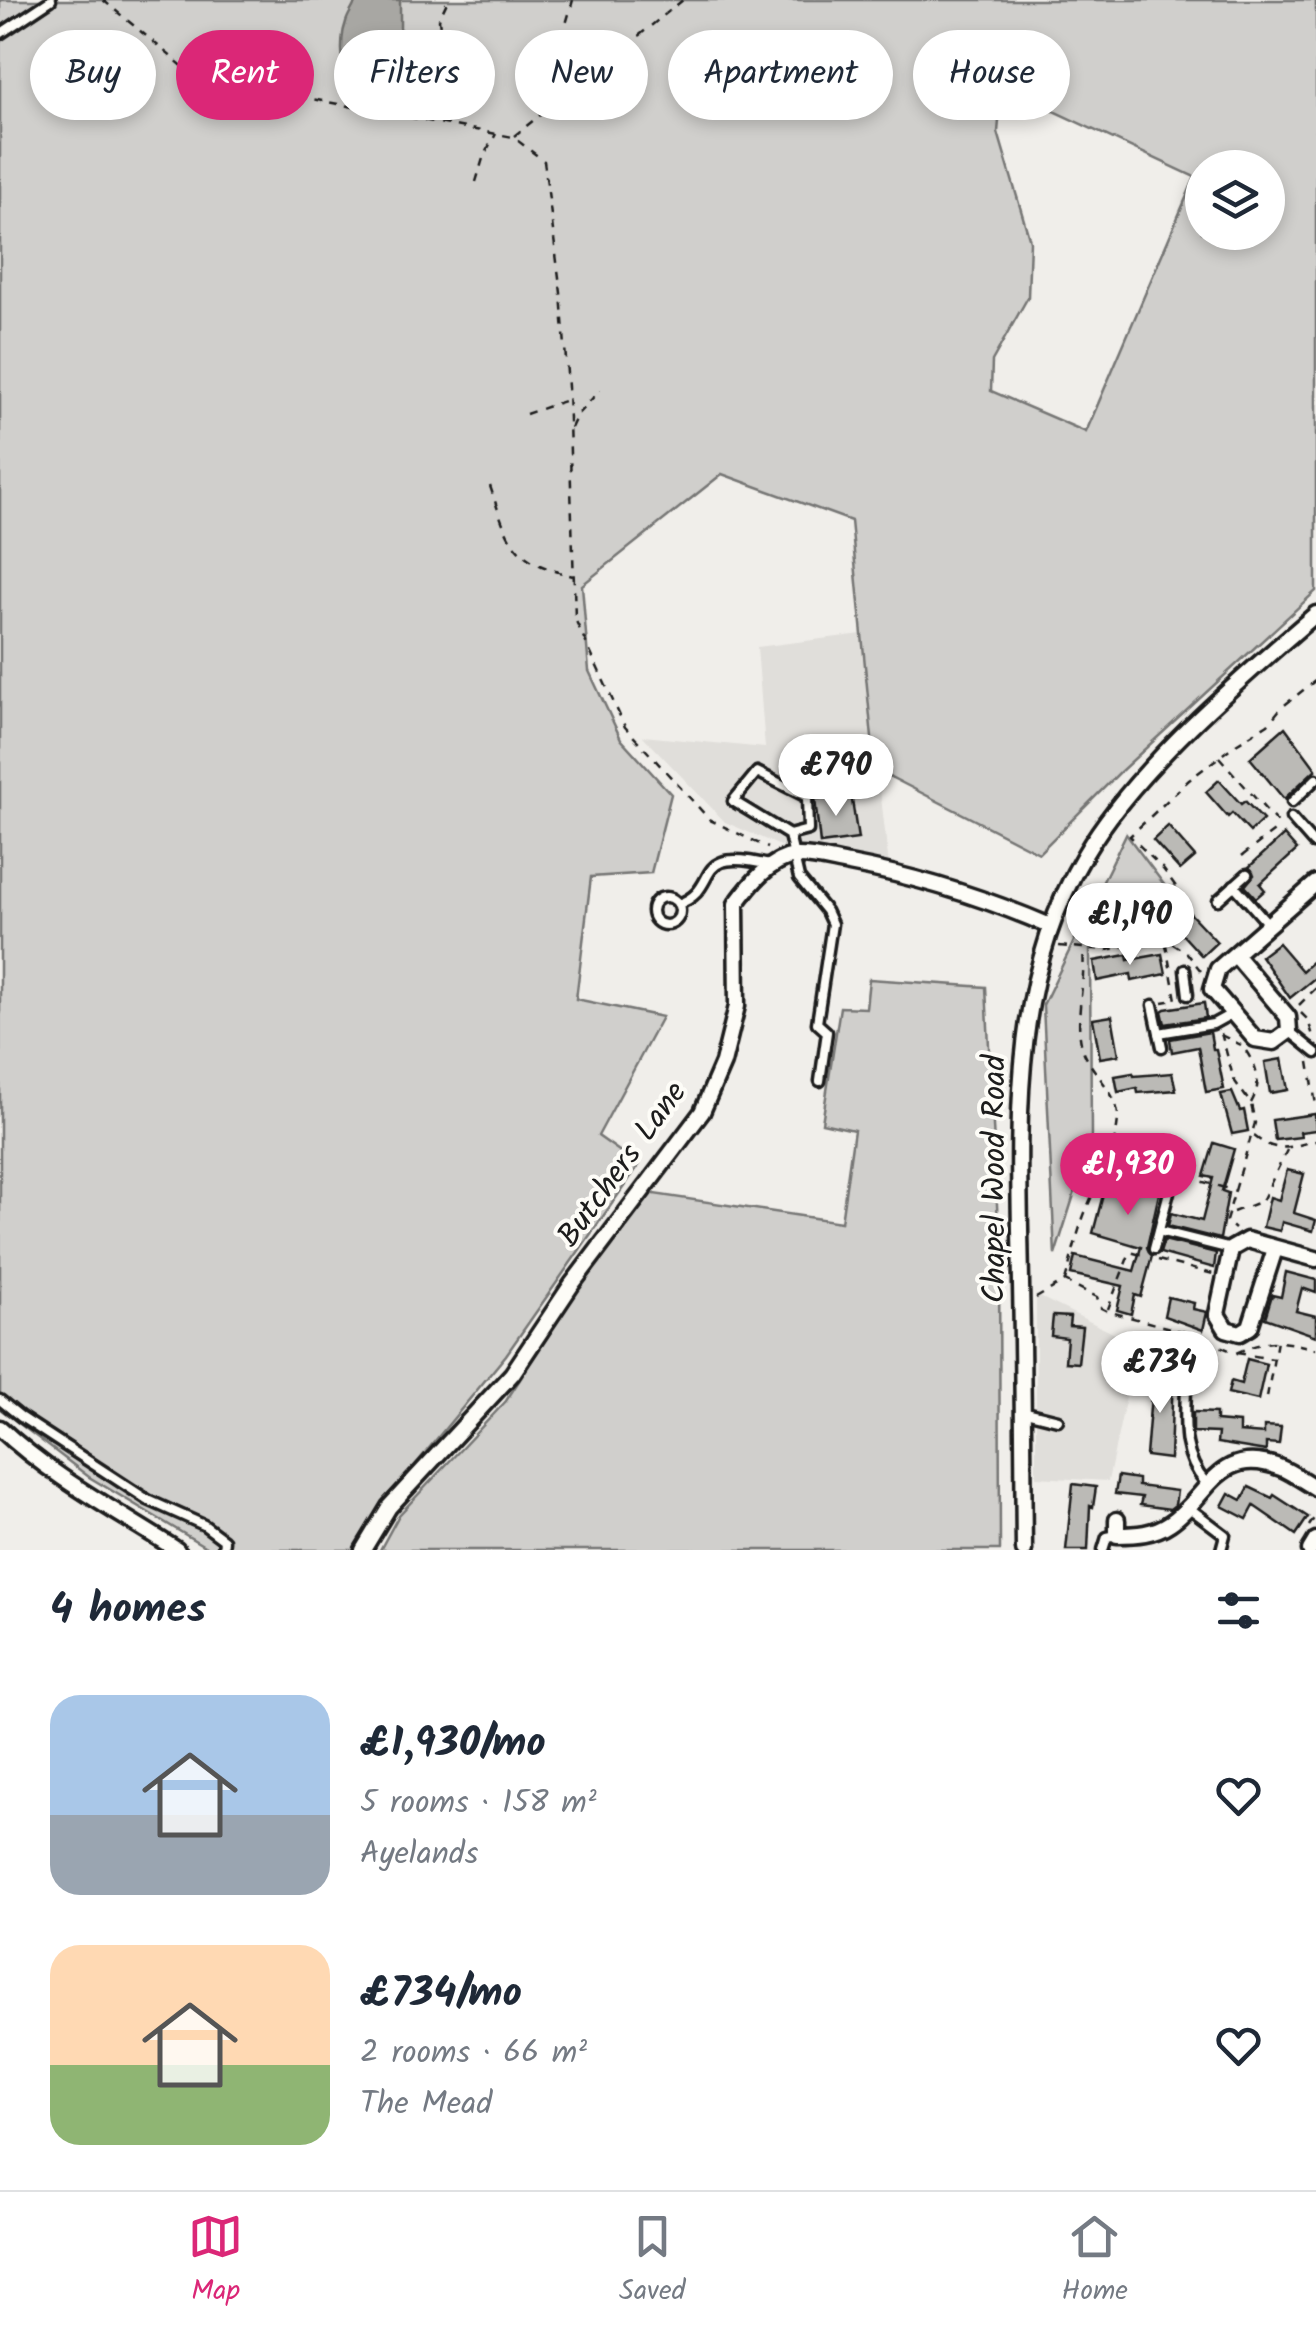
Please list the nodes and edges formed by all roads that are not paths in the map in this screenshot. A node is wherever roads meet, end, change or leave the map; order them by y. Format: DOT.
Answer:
graph roads {
  1 [pos="51,0"];
  2 [pos="0,34"];
  3 [pos="1316,614"];
  4 [pos="1316,779"];
  5 [pos="1307,788"];
  6 [pos="1316,797"];
  7 [pos="1292,802"];
  8 [pos="1291,818"];
  9 [pos="789,836"];
  10 [pos="1316,841"];
  11 [pos="784,860"];
  12 [pos="1246,874"];
  13 [pos="1316,884"];
  14 [pos="1234,885"];
  15 [pos="1218,900"];
  16 [pos="678,904"];
  17 [pos="1269,925"];
  18 [pos="1050,926"];
  19 [pos="1236,956"];
  20 [pos="1185,970"];
  21 [pos="1212,988"];
  22 [pos="1153,1005"];
  23 [pos="1233,1013"];
  24 [pos="1289,1031"];
  25 [pos="1159,1033"];
  26 [pos="1162,1047"];
  27 [pos="1310,1049"];
  28 [pos="820,1081"];
  29 [pos="1169,1192"];
  30 [pos="1159,1232"];
  31 [pos="1154,1248"];
  32 [pos="1226,1248"];
  33 [pos="1275,1248"];
  34 [pos="1316,1259"];
  35 [pos="1186,1388"];
  36 [pos="0,1400"];
  37 [pos="1022,1411"];
  38 [pos="1058,1420"];
  39 [pos="0,1428"];
  40 [pos="1206,1483"];
  41 [pos="1316,1488"];
  42 [pos="1188,1506"];
  43 [pos="1117,1527"];
  44 [pos="1316,1540"];
  45 [pos="177,1550"];
  46 [pos="223,1550"];
  47 [pos="362,1550"];
  48 [pos="1024,1550"];
  49 [pos="1103,1550"];
  50 [pos="1222,1550"];
  51 [pos="1310,1550"];
  1 -- 2 [label="lane"];
  3 -- 18 [label="street, Chapel Wood Road"];
  4 -- 5 [label="lane"];
  5 -- 6 [label="lane"];
  5 -- 7 [label="lane"];
  8 -- 10 [label="lane"];
  9 -- 9 [label="lane"];
  9 -- 11 [label="lane"];
  11 -- 16 [label="lane"];
  11 -- 18 [label="street"];
  11 -- 28 [label="lane"];
  11 -- 47 [label="street, Butchers Lane"];
  12 -- 14 [label="lane"];
  13 -- 17 [label="street"];
  14 -- 15 [label="lane"];
  14 -- 17 [label="lane"];
  17 -- 19 [label="street"];
  18 -- 37 [label="street, Chapel Wood Road"];
  19 -- 21 [label="street"];
  19 -- 24 [label="street"];
  20 -- 21 [label="lane"];
  21 -- 23 [label="street"];
  22 -- 25 [label="lane"];
  23 -- 24 [label="street"];
  23 -- 25 [label="lane"];
  24 -- 27 [label="lane"];
  25 -- 26 [label="lane"];
  29 -- 30 [label="lane"];
  30 -- 31 [label="lane"];
  30 -- 32 [label="lane"];
  32 -- 33 [label="street"];
  32 -- 33 [label="street"];
  33 -- 34 [label="street"];
  35 -- 40 [label="lane"];
  36 -- 46 [label="lane"];
  37 -- 38 [label="lane"];
  37 -- 48 [label="street, Chapel Wood Road"];
  39 -- 45 [label="street"];
  40 -- 41 [label="street"];
  40 -- 42 [label="street"];
  42 -- 43 [label="street"];
  42 -- 50 [label="lane"];
  43 -- 49 [label="lane"];
  44 -- 51 [label="street"];
}
